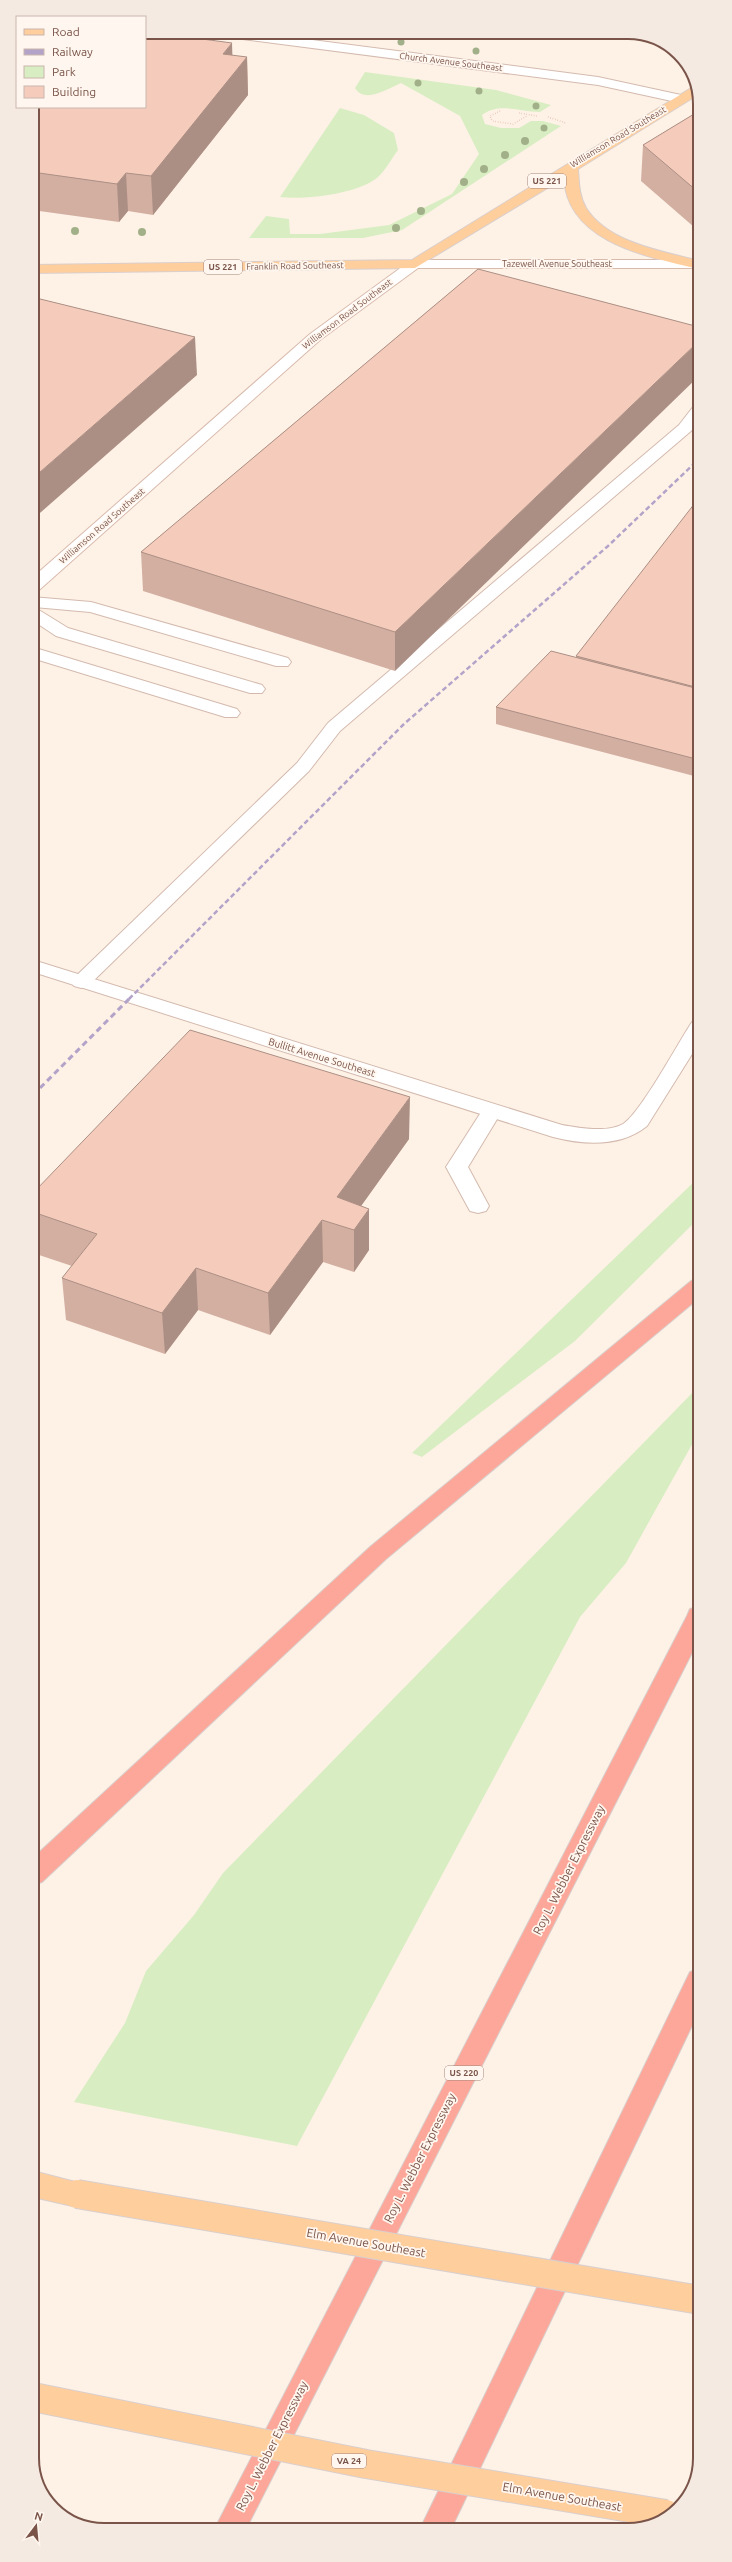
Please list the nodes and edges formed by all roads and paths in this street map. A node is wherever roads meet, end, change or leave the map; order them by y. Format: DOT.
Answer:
graph roads {
  1 [pos="273,39"];
  2 [pos="692,92"];
  3 [pos="681,99"];
  4 [pos="504,111"];
  5 [pos="516,112"];
  6 [pos="527,116"];
  7 [pos="538,116"];
  8 [pos="544,116"];
  9 [pos="572,125"];
  10 [pos="571,166"];
  11 [pos="693,263"];
  12 [pos="415,264"];
  13 [pos="693,264"];
  14 [pos="39,269"];
  15 [pos="693,418"];
  16 [pos="39,581"];
  17 [pos="39,603"];
  18 [pos="39,617"];
  19 [pos="39,654"];
  20 [pos="282,662"];
  21 [pos="256,689"];
  22 [pos="231,713"];
  23 [pos="39,968"];
  24 [pos="81,982"];
  25 [pos="693,1037"];
  26 [pos="492,1111"];
  27 [pos="478,1206"];
  28 [pos="693,1291"];
  29 [pos="693,1630"];
  30 [pos="39,1868"];
  31 [pos="693,1995"];
  32 [pos="39,2185"];
  33 [pos="693,2299"];
  34 [pos="39,2398"];
  35 [pos="661,2513"];
  36 [pos="233,2523"];
  37 [pos="438,2523"];
  1 -- 3 [label="street, Church Avenue Southeast"];
  2 -- 3 [label="main road, Williamson Road Southeast / US 221"];
  3 -- 10 [label="main road, Williamson Road Southeast / US 221"];
  4 -- 6 [label="path"];
  5 -- 6 [label="path"];
  6 -- 7 [label="path"];
  8 -- 9 [label="path"];
  10 -- 11 [label="main road"];
  10 -- 12 [label="main road, Williamson Road Southeast / US 221"];
  12 -- 13 [label="street, Tazewell Avenue Southeast"];
  12 -- 14 [label="main road, Franklin Road Southeast / US 221"];
  12 -- 16 [label="street, Williamson Road Southeast"];
  15 -- 24 [label="street"];
  17 -- 20 [label="street"];
  18 -- 21 [label="street"];
  19 -- 22 [label="street"];
  23 -- 24 [label="street, Bullitt Avenue Southeast"];
  24 -- 26 [label="street, Bullitt Avenue Southeast"];
  25 -- 26 [label="street, Bullitt Avenue Southeast"];
  26 -- 27 [label="street"];
  28 -- 30 [label="highway"];
  29 -- 36 [label="highway, Roy L. Webber Expressway / US 220"];
  31 -- 37 [label="highway"];
  32 -- 33 [label="main road, Elm Avenue Southeast, bridge"];
  34 -- 35 [label="main road, Elm Avenue Southeast / VA 24, bridge"];
}
